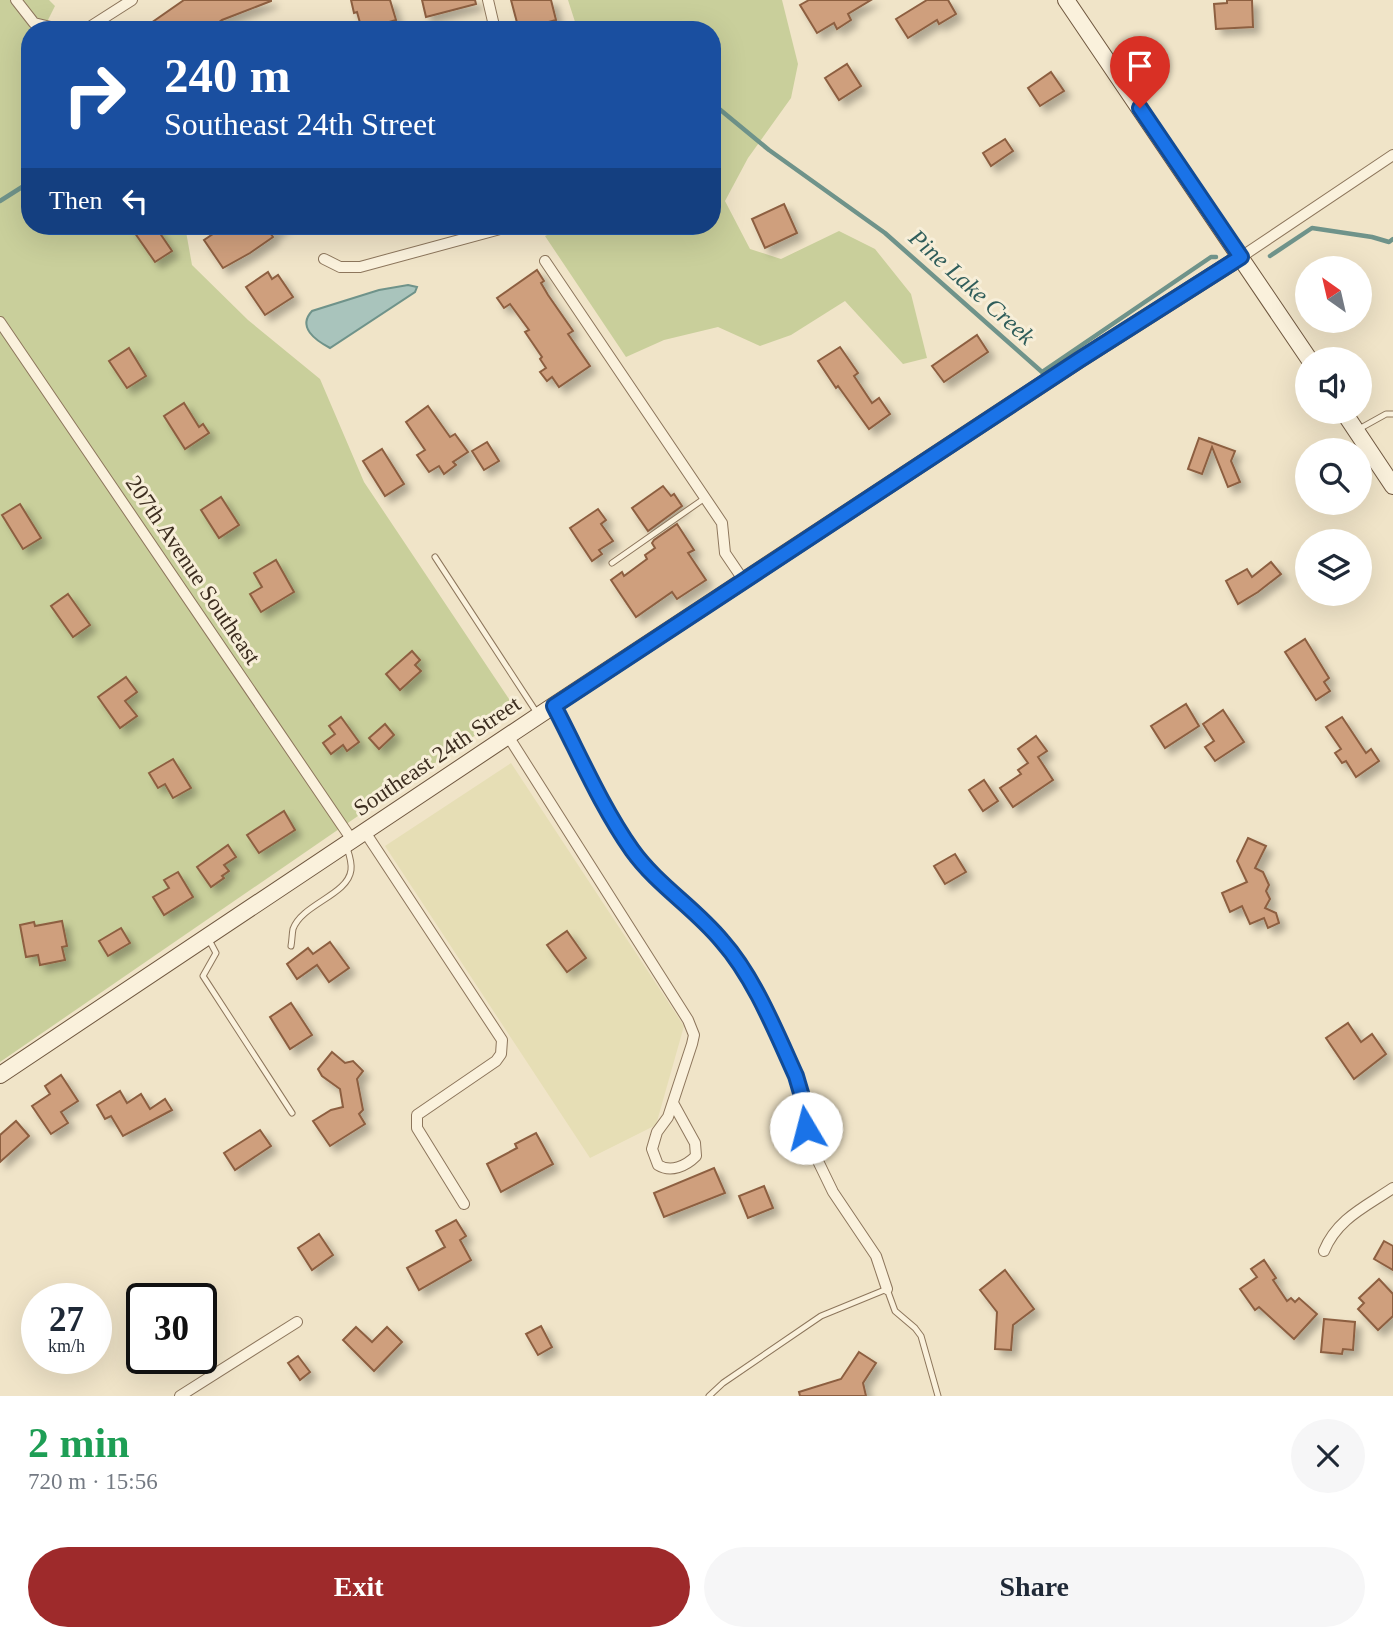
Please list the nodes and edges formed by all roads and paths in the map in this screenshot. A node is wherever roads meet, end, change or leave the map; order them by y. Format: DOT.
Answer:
graph roads {
  1 [pos="16,0"];
  2 [pos="131,0"];
  3 [pos="488,0"];
  4 [pos="1066,0"];
  5 [pos="32,21"];
  6 [pos="99,21"];
  7 [pos="493,21"];
  8 [pos="1393,155"];
  9 [pos="478,235"];
  10 [pos="1241,257"];
  11 [pos="324,259"];
  12 [pos="545,261"];
  13 [pos="0,322"];
  14 [pos="1301,347"];
  15 [pos="1393,414"];
  16 [pos="1352,424"];
  17 [pos="1357,431"];
  18 [pos="1393,486"];
  19 [pos="705,498"];
  20 [pos="435,557"];
  21 [pos="612,563"];
  22 [pos="744,581"];
  23 [pos="554,706"];
  24 [pos="538,716"];
  25 [pos="508,736"];
  26 [pos="354,839"];
  27 [pos="207,936"];
  28 [pos="292,946"];
  29 [pos="0,1075"];
  30 [pos="673,1103"];
  31 [pos="292,1113"];
  32 [pos="1393,1188"];
  33 [pos="464,1204"];
  34 [pos="1324,1251"];
  35 [pos="887,1289"];
  36 [pos="297,1322"];
  37 [pos="180,1396"];
  38 [pos="709,1396"];
  39 [pos="937,1396"];
  1 -- 5 [label="street"];
  2 -- 6 [label="street"];
  3 -- 7 [label="street"];
  4 -- 10 [label="street"];
  8 -- 10 [label="street, Southeast 24th Street"];
  9 -- 11 [label="street"];
  10 -- 14 [label="street"];
  10 -- 22 [label="street, Southeast 24th Street"];
  12 -- 19 [label="street"];
  13 -- 26 [label="street, 207th Avenue Southeast"];
  15 -- 17 [label="lane"];
  16 -- 17 [label="street"];
  17 -- 18 [label="street"];
  19 -- 21 [label="lane"];
  19 -- 22 [label="street"];
  20 -- 24 [label="lane"];
  22 -- 23 [label="street, Southeast 24th Street"];
  23 -- 24 [label="street, Southeast 24th Street"];
  23 -- 35 [label="street"];
  24 -- 25 [label="street, Southeast 24th Street"];
  25 -- 26 [label="street, Southeast 24th Street"];
  25 -- 30 [label="street"];
  26 -- 27 [label="street, Southeast 24th Street"];
  26 -- 28 [label="lane"];
  26 -- 33 [label="street, 207th Avenue Southeast"];
  27 -- 29 [label="street, Southeast 24th Street"];
  27 -- 31 [label="lane"];
  30 -- 30 [label="street"];
  32 -- 34 [label="street"];
  35 -- 38 [label="lane"];
  35 -- 39 [label="lane"];
  36 -- 37 [label="street"];
}
